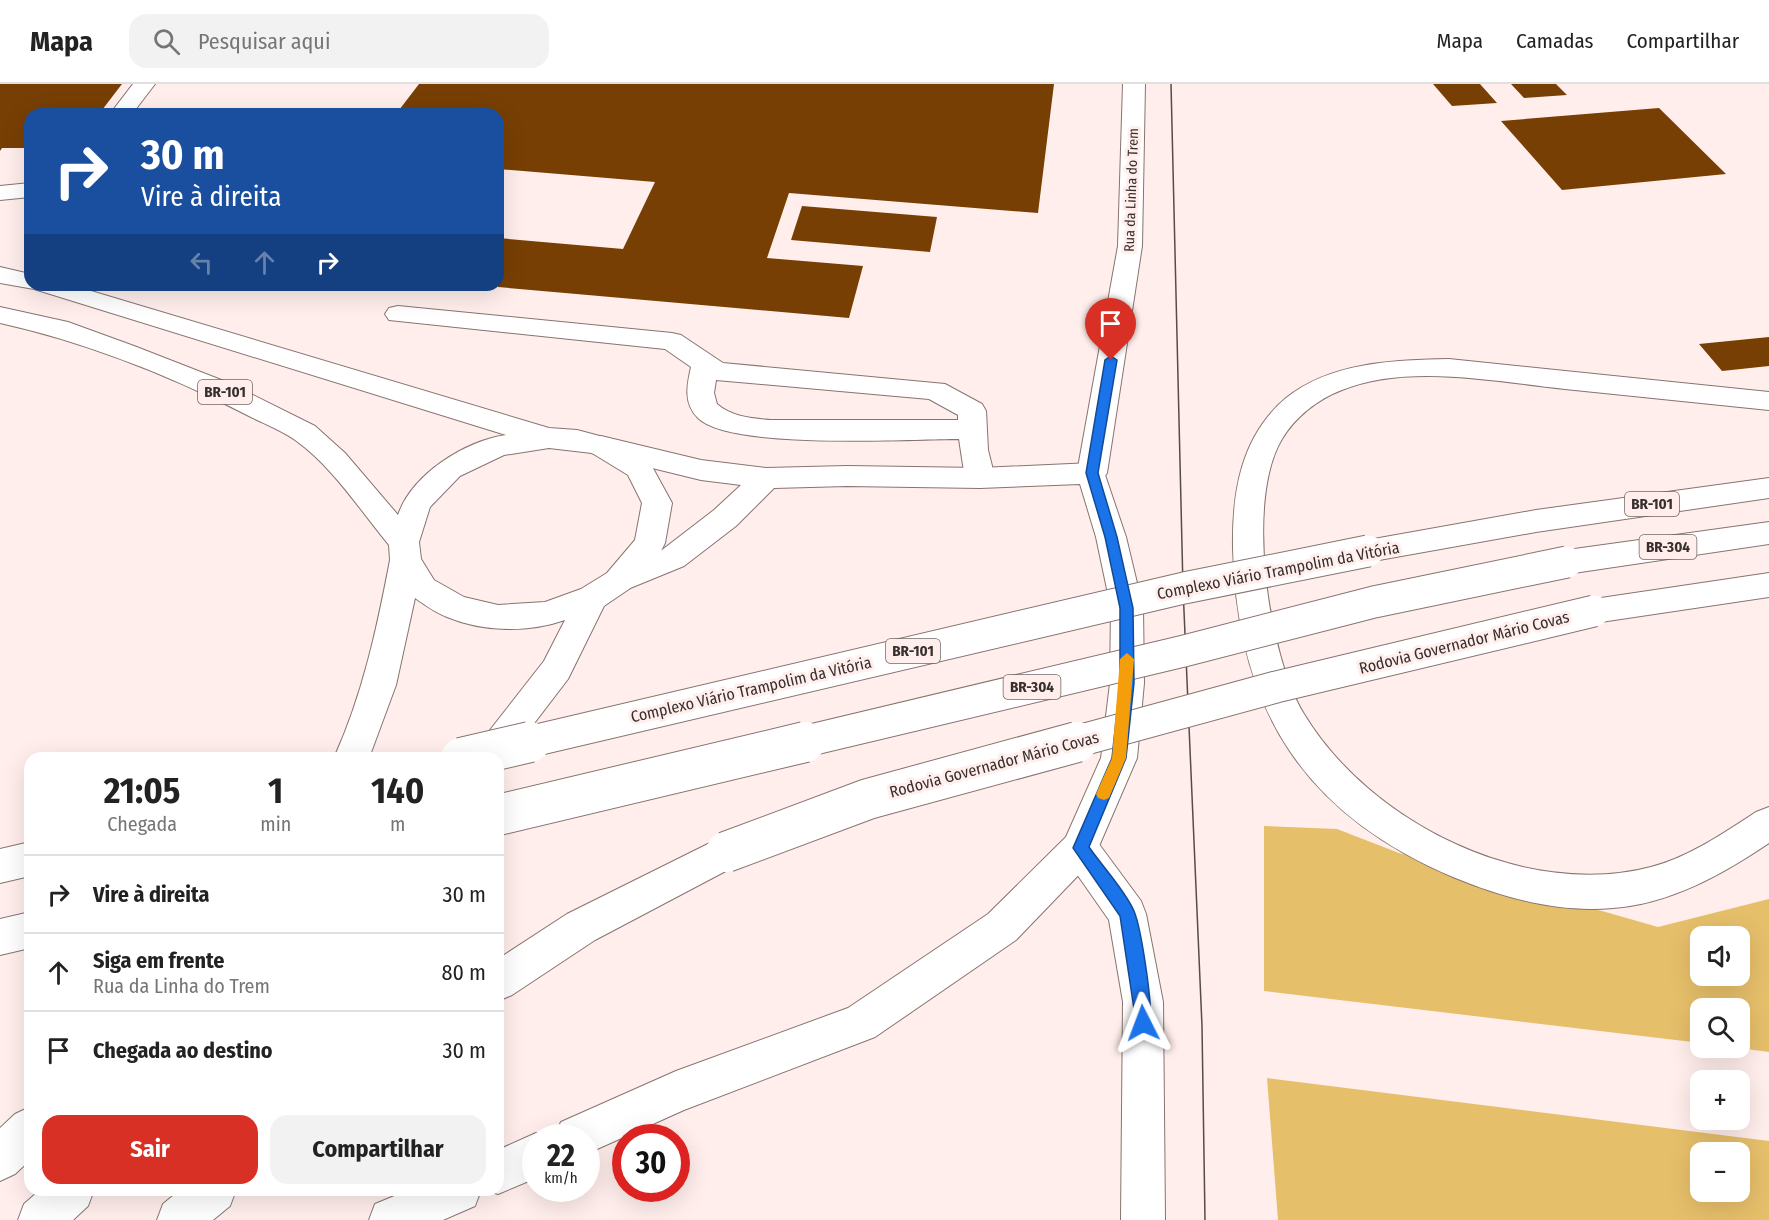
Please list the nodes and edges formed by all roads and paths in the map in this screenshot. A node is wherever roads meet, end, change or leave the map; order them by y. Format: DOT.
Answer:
graph roads {
  1 [pos="144,84"];
  2 [pos="1134,84"];
  3 [pos="126,108"];
  4 [pos="24,191"];
  5 [pos="0,193"];
  6 [pos="0,275"];
  7 [pos="24,281"];
  8 [pos="64,291"];
  9 [pos="398,314"];
  10 [pos="0,315"];
  11 [pos="705,365"];
  12 [pos="1769,401"];
  13 [pos="973,429"];
  14 [pos="549,438"];
  15 [pos="601,446"];
  16 [pos="1092,473"];
  17 [pos="766,478"];
  18 [pos="980,478"];
  19 [pos="1769,488"];
  20 [pos="1769,533"];
  21 [pos="405,551"];
  22 [pos="1769,585"];
  23 [pos="605,590"];
  24 [pos="354,752"];
  25 [pos="486,752"];
  26 [pos="493,752"];
  27 [pos="504,814"];
  28 [pos="1769,823"];
  29 [pos="1080,848"];
  30 [pos="24,861"];
  31 [pos="0,867"];
  32 [pos="24,932"];
  33 [pos="0,938"];
  34 [pos="504,978"];
  35 [pos="600,1126"];
  36 [pos="24,1135"];
  37 [pos="0,1159"];
  38 [pos="522,1161"];
  39 [pos="504,1169"];
  40 [pos="66,1196"];
  41 [pos="207,1196"];
  42 [pos="445,1196"];
  43 [pos="40,1220"];
  44 [pos="179,1220"];
  45 [pos="391,1220"];
  46 [pos="1143,1220"];
  1 -- 3 [label="main road"];
  2 -- 16 [label="main road, Rua da Linha do Trem"];
  4 -- 5 [label="main road"];
  6 -- 7 [label="main road"];
  8 -- 14 [label="main road"];
  9 -- 11 [label="main road"];
  10 -- 21 [label="main road, BR-101"];
  11 -- 13 [label="main road"];
  11 -- 13 [label="main road"];
  12 -- 28 [label="main road"];
  13 -- 18 [label="main road"];
  14 -- 15 [label="main road"];
  14 -- 21 [label="main road"];
  15 -- 17 [label="main road"];
  15 -- 23 [label="main road"];
  16 -- 18 [label="main road"];
  16 -- 29 [label="main road"];
  17 -- 18 [label="main road"];
  17 -- 23 [label="main road"];
  19 -- 25 [label="main road, Complexo Viário Trampolim da Vitória / BR-101, bridge"];
  20 -- 27 [label="main road, BR-304, bridge"];
  21 -- 23 [label="main road"];
  21 -- 24 [label="main road"];
  22 -- 34 [label="main road, Rodovia Governador Mário Covas, bridge"];
  23 -- 26 [label="main road"];
  29 -- 35 [label="main road"];
  29 -- 46 [label="main road"];
  30 -- 31 [label="main road"];
  32 -- 33 [label="main road"];
  36 -- 37 [label="main road"];
  38 -- 39 [label="main road"];
  40 -- 43 [label="main road"];
  41 -- 44 [label="main road"];
  42 -- 45 [label="main road"];
}
